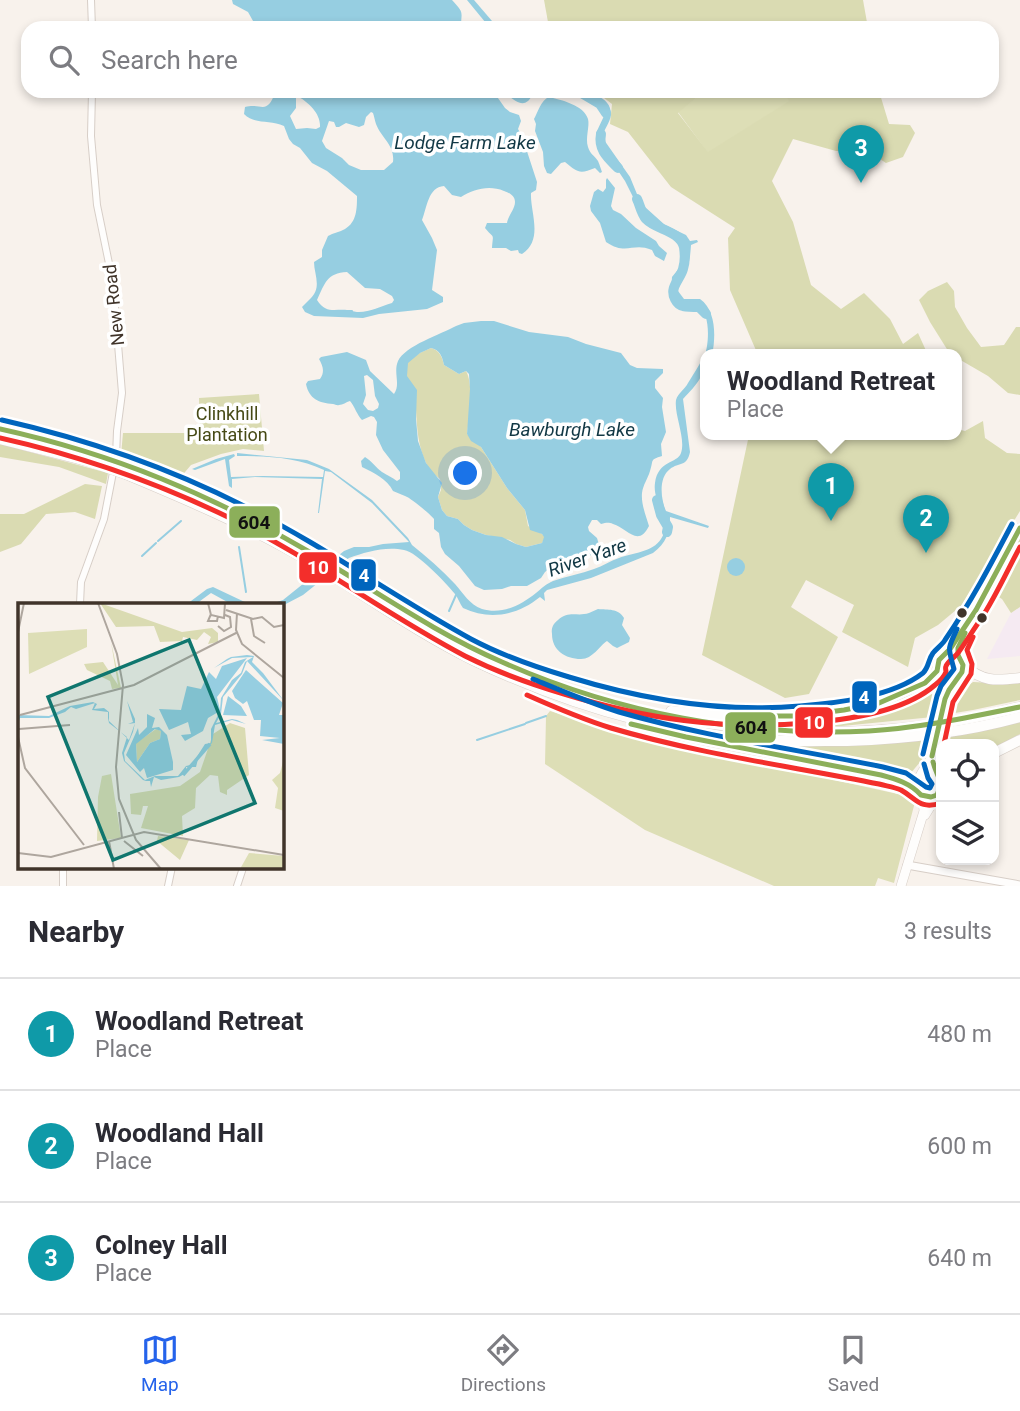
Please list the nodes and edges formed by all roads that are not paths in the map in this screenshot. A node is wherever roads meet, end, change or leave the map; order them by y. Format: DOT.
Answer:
graph roads {
  1 [pos="91,0"];
  2 [pos="92,21"];
  3 [pos="92,98"];
  4 [pos="0,429"];
  5 [pos="0,439"];
  6 [pos="95,458"];
  7 [pos="104,519"];
  8 [pos="114,523"];
  9 [pos="1020,528"];
  10 [pos="346,579"];
  11 [pos="80,603"];
  12 [pos="956,658"];
  13 [pos="473,660"];
  14 [pos="525,673"];
  15 [pos="937,676"];
  16 [pos="958,677"];
  17 [pos="1020,678"];
  18 [pos="944,704"];
  19 [pos="1020,707"];
  20 [pos="1020,717"];
  21 [pos="1020,740"];
  22 [pos="999,751"];
  23 [pos="932,756"];
  24 [pos="936,773"];
  25 [pos="921,775"];
  26 [pos="936,782"];
  27 [pos="936,790"];
  28 [pos="936,791"];
  29 [pos="920,793"];
  30 [pos="920,822"];
  31 [pos="907,865"];
  32 [pos="243,869"];
  33 [pos="1020,885"];
  34 [pos="237,886"];
  35 [pos="901,886"];
  1 -- 2 [label="street"];
  3 -- 7 [label="street, New Road"];
  4 -- 6 [label="highway"];
  5 -- 6 [label="highway"];
  6 -- 10 [label="highway, bridge"];
  7 -- 8 [label="street"];
  7 -- 11 [label="street, New Road"];
  9 -- 12 [label="main road"];
  10 -- 13 [label="highway"];
  10 -- 14 [label="highway"];
  12 -- 15 [label="main road"];
  12 -- 16 [label="main road"];
  12 -- 17 [label="highway"];
  13 -- 20 [label="highway"];
  13 -- 29 [label="highway"];
  14 -- 15 [label="highway"];
  14 -- 19 [label="highway"];
  15 -- 16 [label="main road"];
  15 -- 18 [label="main road"];
  16 -- 18 [label="main road"];
  18 -- 23 [label="main road, bridge"];
  21 -- 22 [label="highway"];
  23 -- 24 [label="main road"];
  23 -- 25 [label="main road"];
  25 -- 26 [label="main road"];
  25 -- 29 [label="main road"];
  27 -- 29 [label="main road"];
  28 -- 30 [label="main road"];
  29 -- 30 [label="main road"];
  30 -- 31 [label="main road"];
  31 -- 33 [label="street"];
  31 -- 35 [label="main road"];
  32 -- 34 [label="street"];
}
